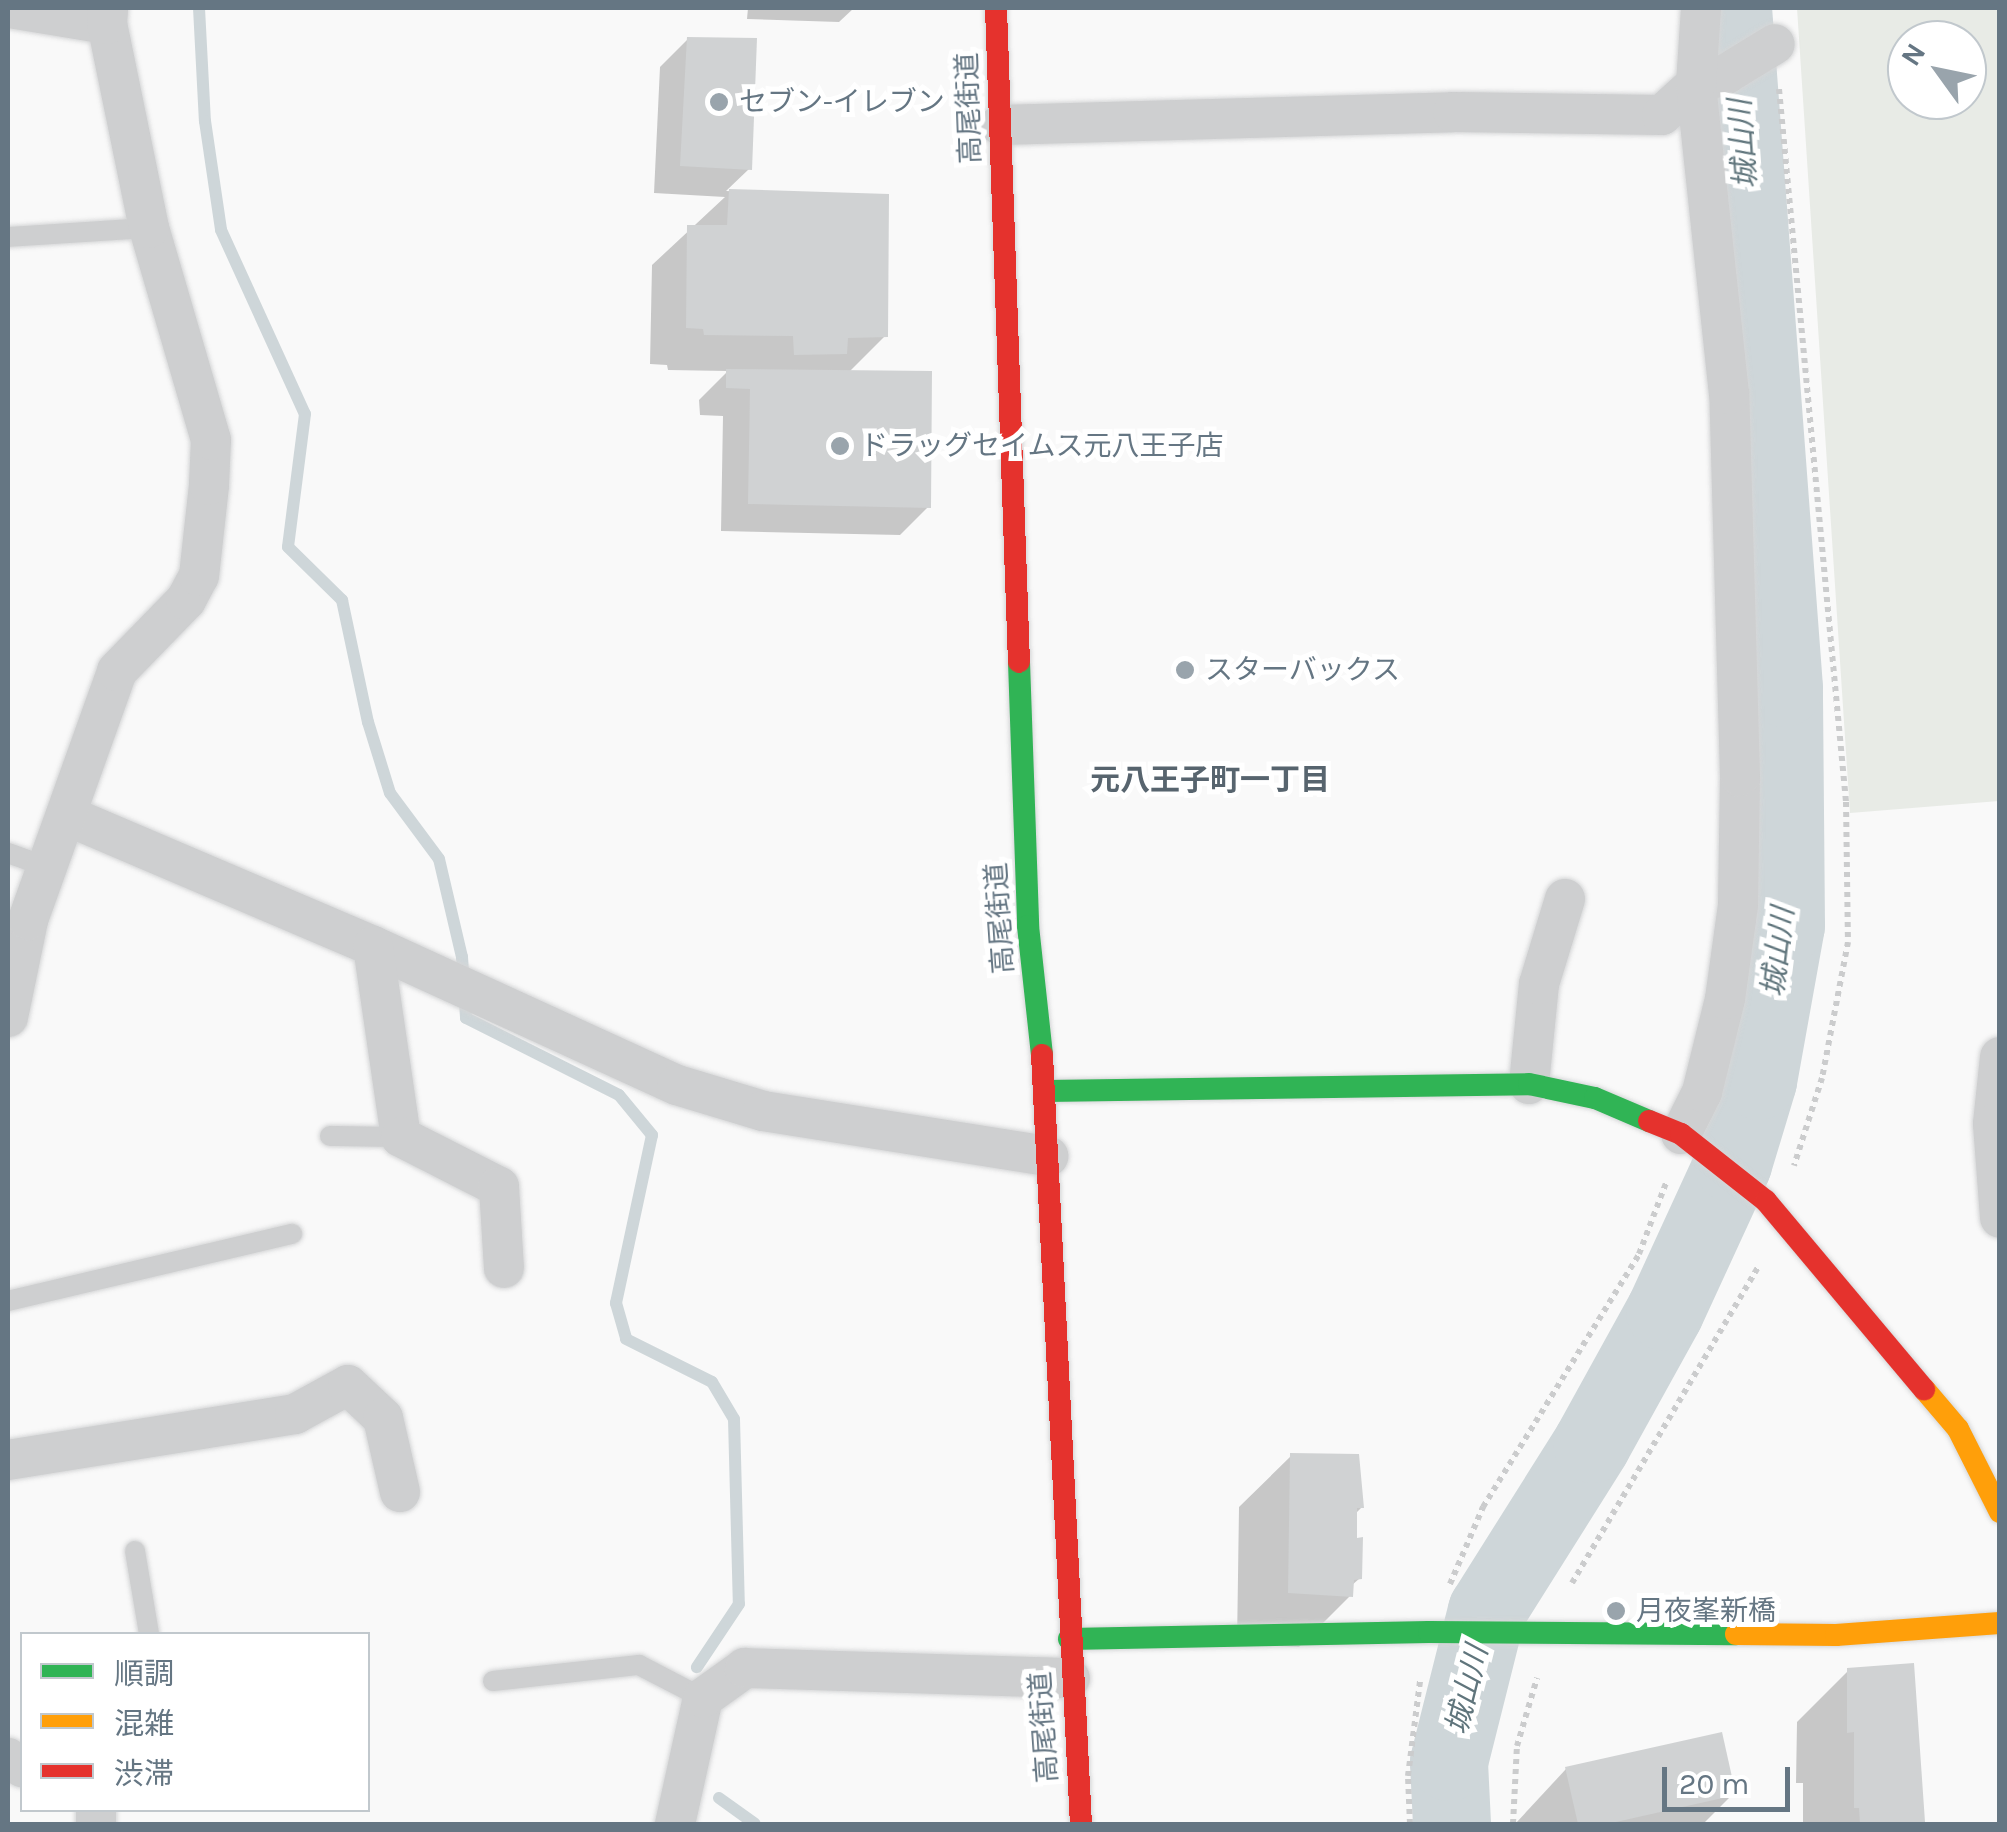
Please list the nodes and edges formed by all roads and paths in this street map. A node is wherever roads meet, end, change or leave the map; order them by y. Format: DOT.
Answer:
graph roads {
  1 [pos="10,8"];
  2 [pos="996,8"];
  3 [pos="1701,8"];
  4 [pos="108,16"];
  5 [pos="1769,46"];
  6 [pos="1711,79"];
  7 [pos="1000,125"];
  8 [pos="149,228"];
  9 [pos="8,237"];
  10 [pos="68,816"];
  11 [pos="8,852"];
  12 [pos="46,867"];
  13 [pos="1565,900"];
  14 [pos="373,946"];
  15 [pos="8,1017"];
  16 [pos="2000,1057"];
  17 [pos="1529,1084"];
  18 [pos="1046,1091"];
  19 [pos="330,1136"];
  20 [pos="401,1137"];
  21 [pos="1689,1138"];
  22 [pos="1048,1156"];
  23 [pos="2000,1218"];
  24 [pos="292,1234"];
  25 [pos="504,1268"];
  26 [pos="8,1301"];
  27 [pos="8,1460"];
  28 [pos="400,1492"];
  29 [pos="2000,1512"];
  30 [pos="136,1551"];
  31 [pos="2000,1623"];
  32 [pos="148,1632"];
  33 [pos="1435,1632"];
  34 [pos="1535,1634"];
  35 [pos="1070,1658"];
  36 [pos="493,1681"];
  37 [pos="703,1698"];
  38 [pos="675,1824"];
  39 [pos="1081,1824"];
  40 [pos="1410,1824"];
  41 [pos="1513,1824"];
  1 -- 4 [label="street"];
  2 -- 7 [label="street, 高尾街道"];
  3 -- 6 [label="street"];
  4 -- 8 [label="street"];
  5 -- 6 [label="street"];
  6 -- 7 [label="street"];
  6 -- 21 [label="street"];
  7 -- 18 [label="street, 高尾街道"];
  8 -- 9 [label="lane"];
  8 -- 10 [label="street"];
  10 -- 12 [label="street"];
  10 -- 14 [label="street"];
  11 -- 12 [label="lane"];
  12 -- 15 [label="street"];
  13 -- 17 [label="street"];
  14 -- 20 [label="street"];
  14 -- 22 [label="street"];
  16 -- 23 [label="street"];
  17 -- 18 [label="street"];
  17 -- 21 [label="street"];
  18 -- 22 [label="street, 高尾街道"];
  19 -- 20 [label="lane"];
  20 -- 25 [label="street"];
  21 -- 29 [label="street"];
  21 -- 33 [label="path"];
  22 -- 35 [label="street, 高尾街道"];
  24 -- 26 [label="lane"];
  27 -- 28 [label="street"];
  30 -- 32 [label="lane"];
  31 -- 34 [label="street"];
  33 -- 34 [label="street"];
  33 -- 35 [label="street"];
  33 -- 40 [label="path"];
  34 -- 41 [label="path"];
  35 -- 37 [label="street"];
  35 -- 39 [label="street, 高尾街道"];
  36 -- 37 [label="lane"];
  37 -- 38 [label="street"];
}
